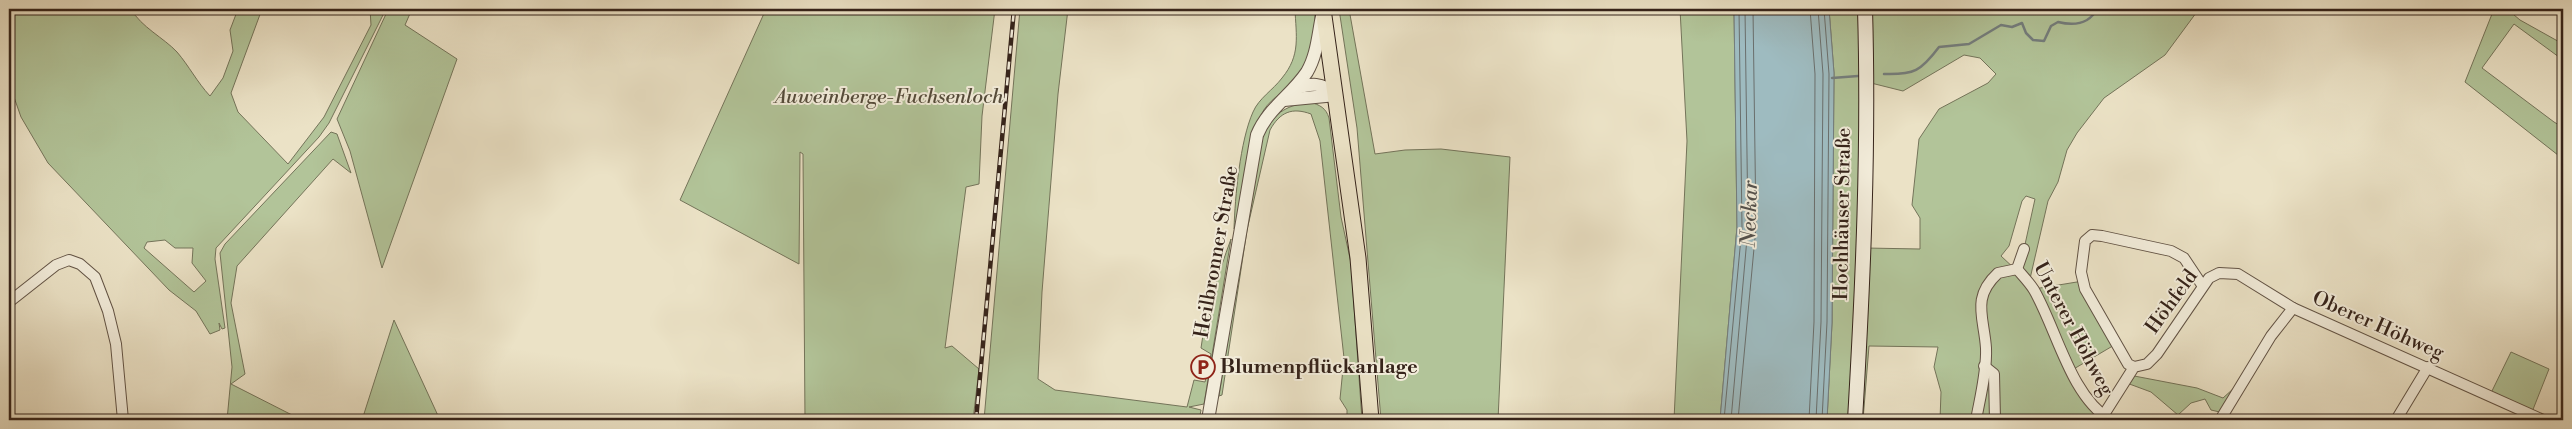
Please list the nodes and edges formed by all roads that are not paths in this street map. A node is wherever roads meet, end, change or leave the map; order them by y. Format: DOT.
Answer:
graph roads {
  1 [pos="1323,9"];
  2 [pos="1865,9"];
  3 [pos="1294,88"];
  4 [pos="1336,94"];
  5 [pos="1284,100"];
  6 [pos="2024,249"];
  7 [pos="2017,269"];
  8 [pos="2202,285"];
  9 [pos="9,302"];
  10 [pos="2293,308"];
  11 [pos="1984,366"];
  12 [pos="2428,367"];
  13 [pos="2134,368"];
  14 [pos="2107,418"];
  15 [pos="123,420"];
  16 [pos="1208,420"];
  17 [pos="1371,420"];
  18 [pos="1855,420"];
  19 [pos="1976,420"];
  20 [pos="1995,420"];
  21 [pos="2220,420"];
  22 [pos="2396,420"];
  23 [pos="2543,420"];
  1 -- 3 [label="street, Heilbronner Straße"];
  1 -- 4 [label="main road"];
  2 -- 18 [label="main road, Hochhäuser Straße"];
  3 -- 4 [label="street"];
  3 -- 5 [label="street, Heilbronner Straße"];
  4 -- 5 [label="street"];
  4 -- 17 [label="main road"];
  5 -- 16 [label="street, Heilbronner Straße"];
  6 -- 7 [label="street, Unterer Höhweg"];
  7 -- 11 [label="street"];
  7 -- 14 [label="street, Unterer Höhweg"];
  8 -- 10 [label="street, Höhfeld"];
  8 -- 13 [label="street, Höhfeld"];
  8 -- 13 [label="street"];
  9 -- 15 [label="street"];
  10 -- 12 [label="street, Oberer Höhweg"];
  10 -- 21 [label="street, Oberer Höhweg"];
  11 -- 19 [label="street"];
  11 -- 20 [label="street"];
  12 -- 22 [label="street"];
  12 -- 23 [label="street, Oberer Höhweg"];
  13 -- 14 [label="street, Höhfeld"];
}
